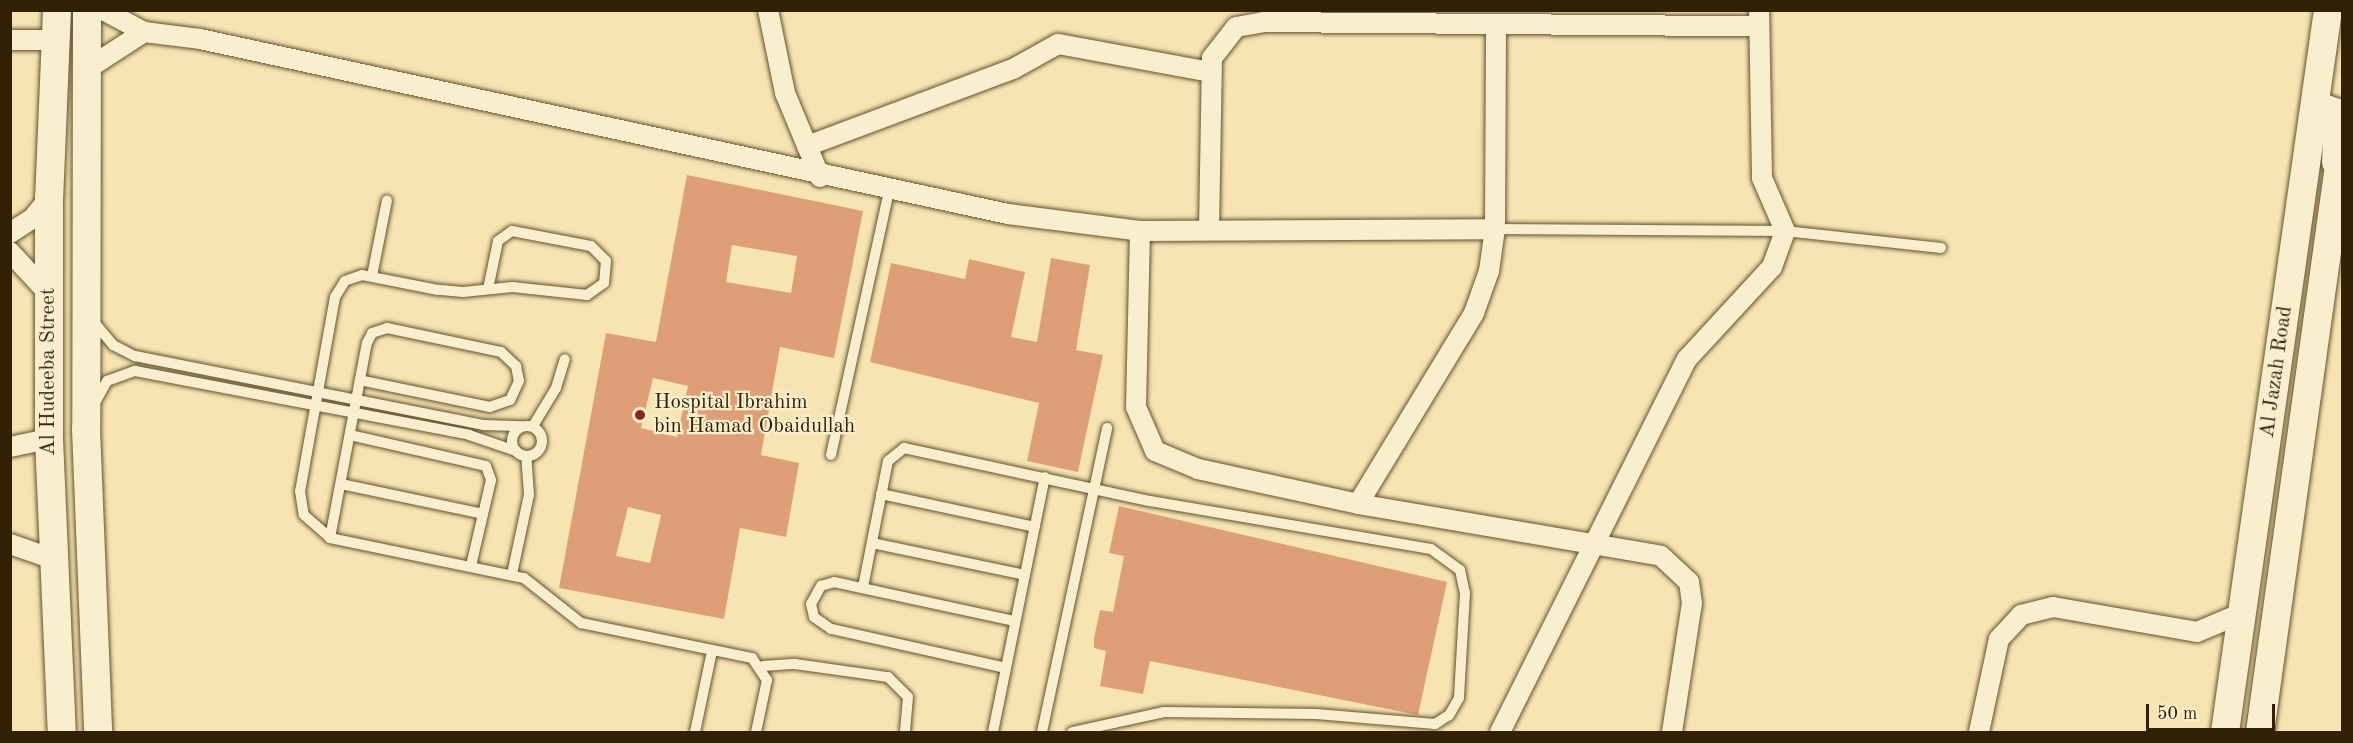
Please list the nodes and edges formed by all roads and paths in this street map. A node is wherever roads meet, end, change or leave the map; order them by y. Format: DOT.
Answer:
graph roads {
  1 [pos="57,10"];
  2 [pos="87,10"];
  3 [pos="103,10"];
  4 [pos="768,10"];
  5 [pos="2328,10"];
  6 [pos="1759,18"];
  7 [pos="1496,27"];
  8 [pos="144,32"];
  9 [pos="10,40"];
  10 [pos="55,40"];
  11 [pos="84,71"];
  12 [pos="1211,72"];
  13 [pos="2313,119"];
  14 [pos="2343,144"];
  15 [pos="807,146"];
  16 [pos="820,177"];
  17 [pos="890,191"];
  18 [pos="49,198"];
  19 [pos="387,200"];
  20 [pos="1209,229"];
  21 [pos="1495,229"];
  22 [pos="1140,231"];
  23 [pos="1785,231"];
  24 [pos="10,233"];
  25 [pos="1941,248"];
  26 [pos="10,252"];
  27 [pos="372,276"];
  28 [pos="2323,283"];
  29 [pos="488,289"];
  30 [pos="49,294"];
  31 [pos="85,302"];
  32 [pos="565,359"];
  33 [pos="360,380"];
  34 [pos="318,392"];
  35 [pos="356,399"];
  36 [pos="316,405"];
  37 [pos="354,412"];
  38 [pos="527,426"];
  39 [pos="1107,428"];
  40 [pos="86,429"];
  41 [pos="350,435"];
  42 [pos="49,439"];
  43 [pos="10,447"];
  44 [pos="521,454"];
  45 [pos="831,455"];
  46 [pos="1045,477"];
  47 [pos="341,484"];
  48 [pos="1094,488"];
  49 [pos="88,495"];
  50 [pos="881,495"];
  51 [pos="1358,504"];
  52 [pos="483,514"];
  53 [pos="1035,527"];
  54 [pos="330,538"];
  55 [pos="872,543"];
  56 [pos="10,544"];
  57 [pos="1590,544"];
  58 [pos="53,559"];
  59 [pos="471,566"];
  60 [pos="512,574"];
  61 [pos="1025,575"];
  62 [pos="863,587"];
  63 [pos="2242,613"];
  64 [pos="1016,621"];
  65 [pos="711,651"];
  66 [pos="59,664"];
  67 [pos="763,666"];
  68 [pos="1006,668"];
  69 [pos="62,732"];
  70 [pos="89,732"];
  71 [pos="98,732"];
  72 [pos="695,732"];
  73 [pos="756,732"];
  74 [pos="906,732"];
  75 [pos="993,732"];
  76 [pos="1041,732"];
  77 [pos="1072,732"];
  78 [pos="1500,732"];
  79 [pos="1672,732"];
  80 [pos="1979,732"];
  81 [pos="2225,732"];
  82 [pos="2260,732"];
  1 -- 10 [label="main road, Al Hudeeba Street"];
  2 -- 11 [label="main road, Al Hudeeba Street"];
  3 -- 8 [label="street"];
  4 -- 15 [label="street"];
  5 -- 13 [label="main road, Al Jazah Road"];
  6 -- 7 [label="street"];
  6 -- 23 [label="street"];
  7 -- 12 [label="street"];
  7 -- 21 [label="street"];
  8 -- 11 [label="street"];
  8 -- 16 [label="street"];
  9 -- 10 [label="street"];
  10 -- 18 [label="main road, Al Hudeeba Street"];
  11 -- 31 [label="main road, Al Hudeeba Street"];
  12 -- 15 [label="street"];
  12 -- 20 [label="street"];
  13 -- 28 [label="main road"];
  13 -- 63 [label="main road, Al Jazah Road"];
  14 -- 28 [label="main road, Al Jazah Road"];
  15 -- 16 [label="street"];
  16 -- 17 [label="street"];
  17 -- 22 [label="street"];
  17 -- 45 [label="lane"];
  18 -- 24 [label="street"];
  18 -- 30 [label="main road, Al Hudeeba Street"];
  19 -- 27 [label="lane"];
  20 -- 21 [label="street"];
  20 -- 22 [label="street"];
  21 -- 23 [label="lane"];
  21 -- 51 [label="street"];
  22 -- 51 [label="street"];
  23 -- 25 [label="lane"];
  23 -- 57 [label="street"];
  26 -- 30 [label="street"];
  27 -- 29 [label="lane"];
  27 -- 34 [label="lane"];
  28 -- 82 [label="main road, Al Jazah Road"];
  29 -- 29 [label="lane"];
  30 -- 42 [label="main road, Al Hudeeba Street"];
  30 -- 49 [label="main road"];
  31 -- 34 [label="lane"];
  31 -- 40 [label="main road, Al Hudeeba Street"];
  32 -- 38 [label="lane"];
  33 -- 33 [label="lane"];
  33 -- 35 [label="lane"];
  34 -- 35 [label="lane"];
  34 -- 36 [label="lane"];
  35 -- 37 [label="lane"];
  35 -- 38 [label="lane"];
  36 -- 37 [label="lane"];
  36 -- 40 [label="lane"];
  36 -- 54 [label="lane"];
  37 -- 41 [label="lane"];
  37 -- 44 [label="lane"];
  38 -- 44 [label="lane"];
  38 -- 44 [label="lane"];
  39 -- 48 [label="lane"];
  40 -- 49 [label="main road, Al Hudeeba Street"];
  41 -- 47 [label="lane"];
  41 -- 52 [label="lane"];
  42 -- 43 [label="street"];
  42 -- 58 [label="main road, Al Hudeeba Street"];
  44 -- 60 [label="lane"];
  46 -- 48 [label="lane"];
  46 -- 50 [label="lane"];
  46 -- 53 [label="lane"];
  47 -- 52 [label="lane"];
  47 -- 54 [label="lane"];
  48 -- 76 [label="lane"];
  48 -- 77 [label="lane"];
  49 -- 71 [label="main road, Al Hudeeba Street"];
  50 -- 53 [label="lane"];
  50 -- 55 [label="lane"];
  51 -- 57 [label="street"];
  52 -- 59 [label="lane"];
  53 -- 61 [label="lane"];
  54 -- 59 [label="lane"];
  55 -- 61 [label="lane"];
  55 -- 62 [label="lane"];
  56 -- 58 [label="street"];
  57 -- 78 [label="street"];
  57 -- 79 [label="street"];
  58 -- 66 [label="main road, Al Hudeeba Street"];
  59 -- 60 [label="lane"];
  60 -- 65 [label="lane"];
  61 -- 64 [label="lane"];
  62 -- 64 [label="lane"];
  62 -- 68 [label="lane"];
  63 -- 80 [label="street"];
  63 -- 81 [label="main road, Al Jazah Road"];
  64 -- 68 [label="lane"];
  65 -- 67 [label="lane"];
  65 -- 72 [label="lane"];
  66 -- 69 [label="main road, Al Hudeeba Street"];
  66 -- 70 [label="main road"];
  67 -- 73 [label="lane"];
  67 -- 74 [label="lane"];
  68 -- 75 [label="lane"];
}
